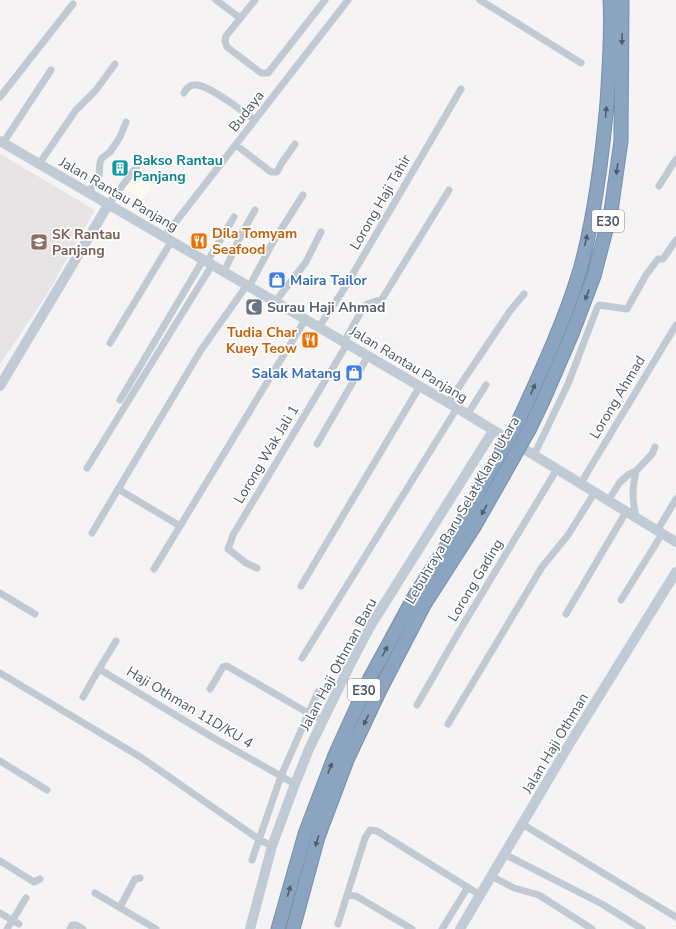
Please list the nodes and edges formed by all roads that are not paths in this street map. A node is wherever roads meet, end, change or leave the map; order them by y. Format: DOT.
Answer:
graph roads {
  1 [pos="216,0"];
  2 [pos="255,0"];
  3 [pos="325,0"];
  4 [pos="348,0"];
  5 [pos="480,0"];
  6 [pos="610,0"];
  7 [pos="622,0"];
  8 [pos="73,4"];
  9 [pos="240,18"];
  10 [pos="582,63"];
  11 [pos="116,64"];
  12 [pos="52,70"];
  13 [pos="462,89"];
  14 [pos="184,93"];
  15 [pos="0,97"];
  16 [pos="255,120"];
  17 [pos="126,122"];
  18 [pos="1,142"];
  19 [pos="295,144"];
  20 [pos="236,145"];
  21 [pos="676,159"];
  22 [pos="39,164"];
  23 [pos="137,166"];
  24 [pos="659,186"];
  25 [pos="449,190"];
  26 [pos="88,193"];
  27 [pos="303,195"];
  28 [pos="108,205"];
  29 [pos="255,210"];
  30 [pos="234,217"];
  31 [pos="321,232"];
  32 [pos="168,239"];
  33 [pos="676,240"];
  34 [pos="207,262"];
  35 [pos="224,272"];
  36 [pos="248,286"];
  37 [pos="524,294"];
  38 [pos="275,302"];
  39 [pos="306,320"];
  40 [pos="676,325"];
  41 [pos="320,327"];
  42 [pos="110,343"];
  43 [pos="346,343"];
  44 [pos="368,356"];
  45 [pos="486,385"];
  46 [pos="0,386"];
  47 [pos="420,386"];
  48 [pos="120,400"];
  49 [pos="448,403"];
  50 [pos="457,408"];
  51 [pos="467,415"];
  52 [pos="493,431"];
  53 [pos="317,444"];
  54 [pos="655,447"];
  55 [pos="534,455"];
  56 [pos="87,468"];
  57 [pos="558,469"];
  58 [pos="636,471"];
  59 [pos="580,483"];
  60 [pos="118,488"];
  61 [pos="595,492"];
  62 [pos="676,500"];
  63 [pos="608,501"];
  64 [pos="626,512"];
  65 [pos="636,517"];
  66 [pos="180,526"];
  67 [pos="660,532"];
  68 [pos="92,533"];
  69 [pos="676,542"];
  70 [pos="257,568"];
  71 [pos="154,569"];
  72 [pos="676,572"];
  73 [pos="301,586"];
  74 [pos="0,593"];
  75 [pos="621,600"];
  76 [pos="35,614"];
  77 [pos="566,614"];
  78 [pos="116,641"];
  79 [pos="302,658"];
  80 [pos="99,669"];
  81 [pos="0,673"];
  82 [pos="210,688"];
  83 [pos="318,692"];
  84 [pos="82,697"];
  85 [pos="417,705"];
  86 [pos="308,713"];
  87 [pos="324,720"];
  88 [pos="448,724"];
  89 [pos="0,761"];
  90 [pos="281,776"];
  91 [pos="295,784"];
  92 [pos="47,790"];
  93 [pos="522,824"];
  94 [pos="260,840"];
  95 [pos="272,846"];
  96 [pos="504,854"];
  97 [pos="252,860"];
  98 [pos="0,862"];
  99 [pos="491,876"];
  100 [pos="140,878"];
  101 [pos="40,879"];
  102 [pos="468,887"];
  103 [pos="95,893"];
  104 [pos="347,895"];
  105 [pos="480,895"];
  106 [pos="26,898"];
  107 [pos="120,907"];
  108 [pos="0,913"];
  109 [pos="676,917"];
  110 [pos="12,920"];
  111 [pos="19,924"];
  112 [pos="338,924"];
  113 [pos="7,929"];
  114 [pos="70,929"];
  115 [pos="83,929"];
  116 [pos="156,929"];
  117 [pos="250,929"];
  118 [pos="278,929"];
  119 [pos="293,929"];
  120 [pos="412,929"];
  121 [pos="442,929"];
  122 [pos="460,929"];
  123 [pos="592,929"];
  124 [pos="642,929"];
  1 -- 9 [label="street"];
  2 -- 9 [label="street"];
  3 -- 9 [label="street"];
  4 -- 16 [label="street, Budaya"];
  5 -- 10 [label="street"];
  118 -- 6 [label="highway, Lebuhraya Baru Selat Klang Utara / E30, one-way, bridge"];
  7 -- 119 [label="highway, Lebuhraya Baru Selat Klang Utara / E30, one-way, bridge"];
  8 -- 15 [label="street"];
  11 -- 22 [label="street"];
  12 -- 18 [label="street"];
  13 -- 41 [label="street, Lorong Haji Tahir"];
  14 -- 16 [label="street"];
  16 -- 20 [label="street, Budaya"];
  17 -- 26 [label="street"];
  18 -- 22 [label="street, Jalan Rantau Panjang"];
  19 -- 20 [label="street"];
  20 -- 32 [label="street, Budaya"];
  21 -- 24 [label="street"];
  22 -- 26 [label="street, Jalan Rantau Panjang"];
  23 -- 28 [label="street"];
  25 -- 43 [label="street"];
  26 -- 28 [label="street, Jalan Rantau Panjang"];
  27 -- 36 [label="street"];
  28 -- 32 [label="street, Jalan Rantau Panjang"];
  28 -- 46 [label="street"];
  29 -- 35 [label="street"];
  30 -- 34 [label="street"];
  31 -- 38 [label="street"];
  32 -- 34 [label="street, Jalan Rantau Panjang"];
  32 -- 42 [label="street, Budaya"];
  33 -- 55 [label="street"];
  34 -- 35 [label="street, Jalan Rantau Panjang"];
  34 -- 48 [label="street"];
  34 -- 56 [label="street"];
  35 -- 36 [label="street, Jalan Rantau Panjang"];
  36 -- 38 [label="street, Jalan Rantau Panjang"];
  36 -- 60 [label="street"];
  37 -- 49 [label="street"];
  38 -- 39 [label="street, Jalan Rantau Panjang"];
  39 -- 41 [label="street, Jalan Rantau Panjang"];
  39 -- 66 [label="street"];
  40 -- 59 [label="street, Lorong Ahmad"];
  41 -- 43 [label="street, Jalan Rantau Panjang"];
  43 -- 44 [label="street, Jalan Rantau Panjang"];
  43 -- 70 [label="street, Lorong Wak Jali 1"];
  44 -- 47 [label="street, Jalan Rantau Panjang"];
  44 -- 53 [label="street"];
  45 -- 51 [label="street"];
  47 -- 49 [label="street, Jalan Rantau Panjang"];
  47 -- 73 [label="street"];
  49 -- 50 [label="street, Jalan Rantau Panjang"];
  50 -- 51 [label="street, Jalan Rantau Panjang"];
  50 -- 79 [label="street"];
  51 -- 52 [label="street, Jalan Rantau Panjang"];
  52 -- 55 [label="street, Jalan Rantau Panjang"];
  52 -- 87 [label="street, Jalan Haji Othman Baru"];
  54 -- 58 [label="street"];
  55 -- 57 [label="street, Jalan Rantau Panjang"];
  57 -- 59 [label="street, Jalan Rantau Panjang"];
  57 -- 85 [label="street, Lorong Gading"];
  58 -- 63 [label="street"];
  58 -- 65 [label="street"];
  59 -- 61 [label="street, Jalan Rantau Panjang"];
  60 -- 66 [label="street"];
  60 -- 68 [label="street"];
  61 -- 63 [label="street, Jalan Rantau Panjang"];
  61 -- 88 [label="street"];
  62 -- 67 [label="street"];
  63 -- 64 [label="street, Jalan Rantau Panjang"];
  64 -- 65 [label="street, Jalan Rantau Panjang"];
  64 -- 77 [label="street"];
  65 -- 67 [label="street, Jalan Rantau Panjang"];
  66 -- 71 [label="street"];
  67 -- 69 [label="street, Jalan Rantau Panjang"];
  67 -- 75 [label="street"];
  72 -- 93 [label="street, Jalan Haji Othman"];
  74 -- 76 [label="street"];
  78 -- 80 [label="street"];
  80 -- 84 [label="street"];
  80 -- 90 [label="street, Haji Othman 11D/KU 4"];
  81 -- 94 [label="street"];
  82 -- 86 [label="street"];
  83 -- 86 [label="street"];
  86 -- 87 [label="street"];
  86 -- 90 [label="street"];
  87 -- 91 [label="street, Jalan Haji Othman Baru"];
  89 -- 92 [label="street"];
  90 -- 91 [label="street, Haji Othman 11D/KU 4"];
  90 -- 94 [label="street"];
  91 -- 95 [label="street, Jalan Haji Othman Baru"];
  93 -- 96 [label="street, Jalan Haji Othman"];
  93 -- 109 [label="street"];
  94 -- 95 [label="street"];
  94 -- 97 [label="street"];
  95 -- 117 [label="street, Jalan Haji Othman Baru"];
  96 -- 99 [label="street, Jalan Haji Othman"];
  96 -- 124 [label="street"];
  98 -- 101 [label="street"];
  99 -- 105 [label="street, Jalan Haji Othman"];
  99 -- 123 [label="street"];
  100 -- 107 [label="street"];
  102 -- 104 [label="street"];
  102 -- 105 [label="street"];
  102 -- 121 [label="street"];
  103 -- 107 [label="street"];
  104 -- 112 [label="street"];
  104 -- 120 [label="street"];
  105 -- 122 [label="street, Jalan Haji Othman"];
  106 -- 110 [label="street"];
  107 -- 116 [label="street"];
  108 -- 110 [label="street"];
  110 -- 111 [label="street"];
  110 -- 113 [label="street"];
  114 -- 115 [label="street"];
}
